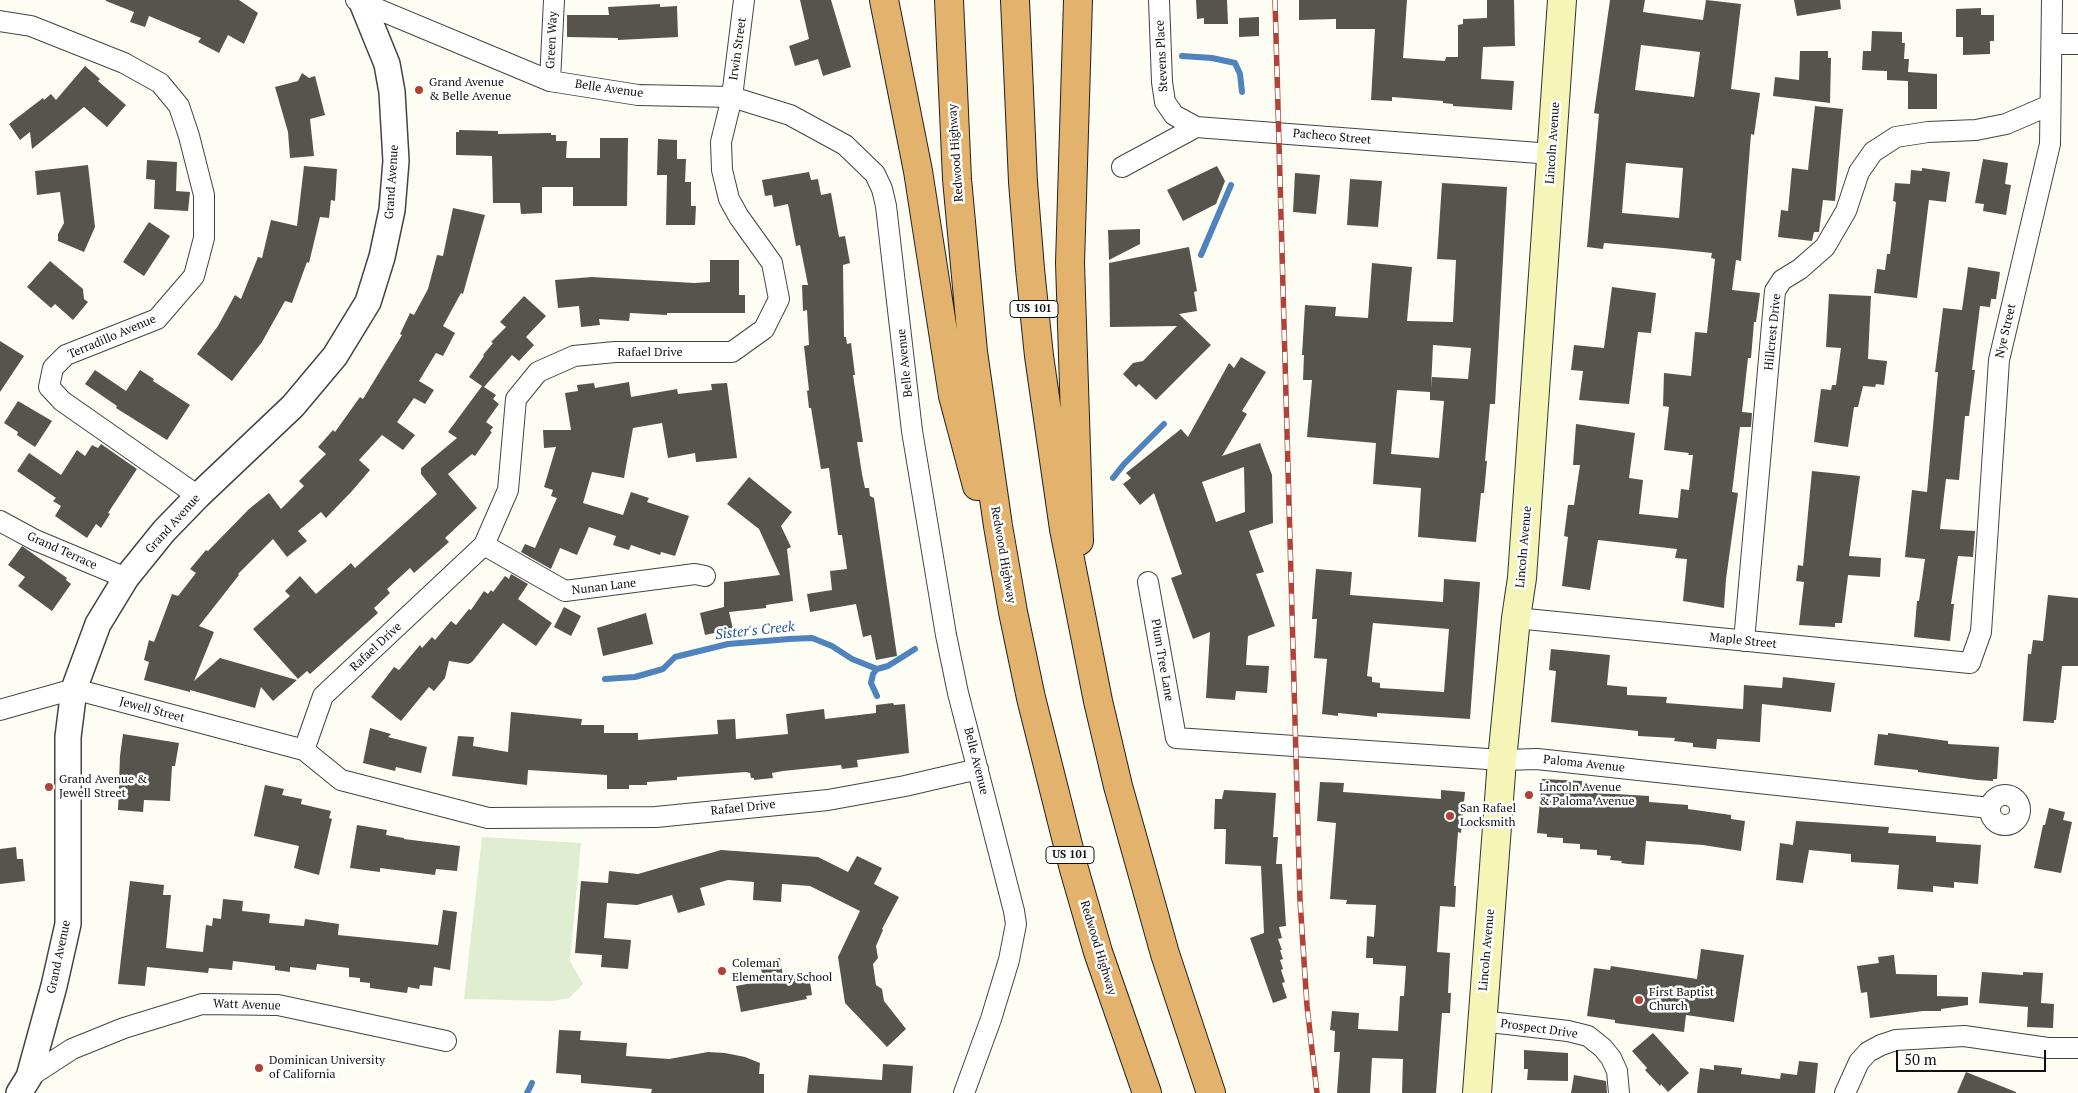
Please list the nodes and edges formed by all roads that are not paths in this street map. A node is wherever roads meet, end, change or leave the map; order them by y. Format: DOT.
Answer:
graph roads {
  1 [pos="554,0"];
  2 [pos="744,0"];
  3 [pos="884,0"];
  4 [pos="949,0"];
  5 [pos="1015,0"];
  6 [pos="1078,0"];
  7 [pos="1159,0"];
  8 [pos="1562,0"];
  9 [pos="2052,0"];
  10 [pos="360,1"];
  11 [pos="0,21"];
  12 [pos="2052,44"];
  13 [pos="2078,44"];
  14 [pos="550,80"];
  15 [pos="732,97"];
  16 [pos="2050,105"];
  17 [pos="1196,126"];
  18 [pos="1552,154"];
  19 [pos="1122,166"];
  20 [pos="198,496"];
  21 [pos="0,521"];
  22 [pos="484,545"];
  23 [pos="706,576"];
  24 [pos="126,578"];
  25 [pos="1148,582"];
  26 [pos="1013,612"];
  27 [pos="1079,615"];
  28 [pos="1516,618"];
  29 [pos="1744,641"];
  30 [pos="1970,663"];
  31 [pos="74,689"];
  32 [pos="0,710"];
  33 [pos="1176,738"];
  34 [pos="304,750"];
  35 [pos="1502,760"];
  36 [pos="978,769"];
  37 [pos="1990,808"];
  38 [pos="1481,1021"];
  39 [pos="446,1041"];
  40 [pos="2078,1048"];
  41 [pos="24,1085"];
  42 [pos="964,1093"];
  43 [pos="1147,1093"];
  44 [pos="1211,1093"];
  45 [pos="1477,1093"];
  46 [pos="1619,1093"];
  47 [pos="1844,1093"];
  1 -- 14 [label="street, Green Way"];
  2 -- 15 [label="street, Irwin Street"];
  3 -- 26 [label="highway"];
  4 -- 26 [label="highway, Redwood Highway / US 101"];
  5 -- 27 [label="highway, US 101"];
  6 -- 27 [label="highway"];
  7 -- 17 [label="street, Stevens Place"];
  8 -- 18 [label="main road, Lincoln Avenue"];
  9 -- 12 [label="street, Nye Street"];
  10 -- 14 [label="street, Belle Avenue"];
  10 -- 20 [label="street, Grand Avenue"];
  11 -- 20 [label="street, Terradillo Avenue"];
  12 -- 13 [label="street"];
  12 -- 16 [label="street, Nye Street"];
  14 -- 15 [label="street, Belle Avenue"];
  15 -- 22 [label="street, Rafael Drive"];
  15 -- 36 [label="street, Belle Avenue"];
  16 -- 29 [label="street, Hillcrest Drive"];
  16 -- 30 [label="street, Nye Street"];
  17 -- 18 [label="street, Pacheco Street"];
  17 -- 19 [label="street"];
  18 -- 28 [label="main road, Lincoln Avenue"];
  20 -- 24 [label="street, Grand Avenue"];
  21 -- 24 [label="street, Grand Terrace"];
  22 -- 23 [label="street, Nunan Lane"];
  22 -- 34 [label="street, Rafael Drive"];
  24 -- 31 [label="street, Grand Avenue"];
  25 -- 33 [label="street, Plum Tree Lane"];
  26 -- 43 [label="highway, Redwood Highway / US 101"];
  27 -- 44 [label="highway, US 101"];
  28 -- 29 [label="street, Maple Street"];
  28 -- 35 [label="main road, Lincoln Avenue"];
  29 -- 30 [label="street, Maple Street"];
  31 -- 32 [label="street"];
  31 -- 34 [label="street, Jewell Street"];
  31 -- 41 [label="street, Grand Avenue"];
  33 -- 35 [label="street, Paloma Avenue"];
  34 -- 36 [label="street, Rafael Drive"];
  35 -- 37 [label="street, Paloma Avenue"];
  35 -- 38 [label="main road, Lincoln Avenue"];
  36 -- 42 [label="street, Belle Avenue"];
  38 -- 45 [label="main road, Lincoln Avenue"];
  38 -- 46 [label="street, Prospect Drive"];
  39 -- 41 [label="street, Watt Avenue"];
  40 -- 47 [label="street"];
}
